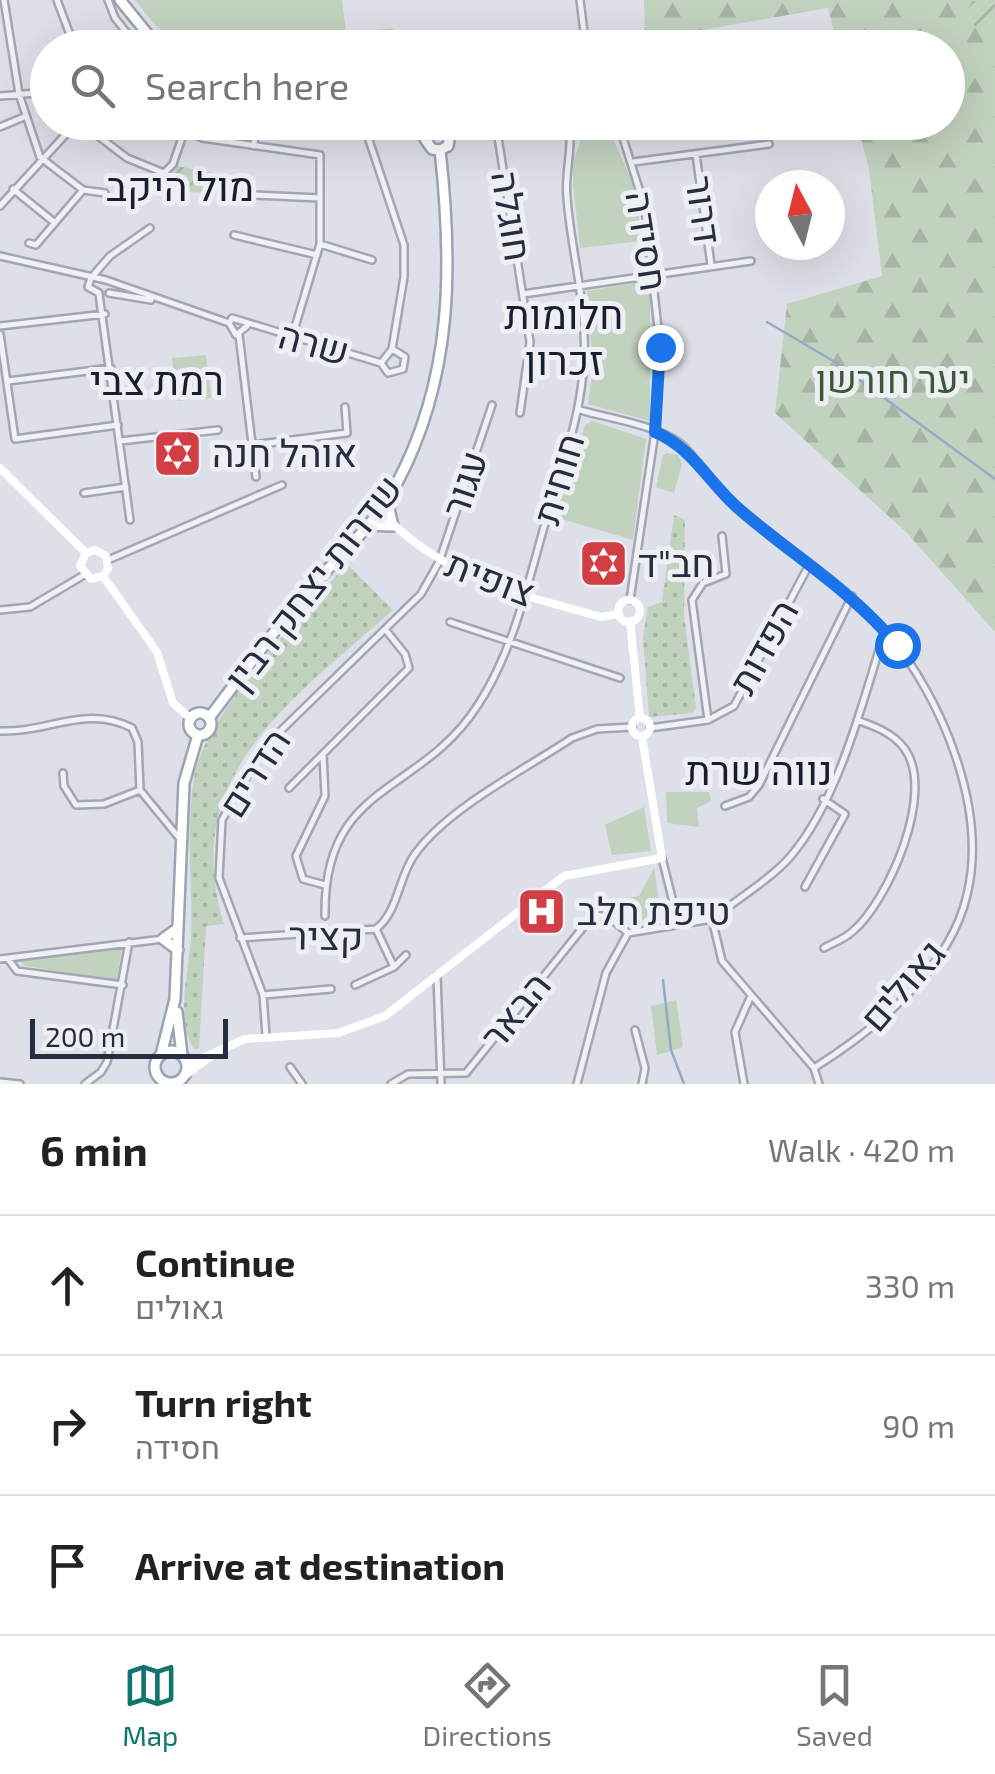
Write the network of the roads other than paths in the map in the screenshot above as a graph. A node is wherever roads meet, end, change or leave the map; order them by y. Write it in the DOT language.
graph roads {
  1 [pos="4,0"];
  2 [pos="57,0"];
  3 [pos="108,0"];
  4 [pos="120,0"];
  5 [pos="580,0"];
  6 [pos="69,30"];
  7 [pos="125,30"];
  8 [pos="145,30"];
  9 [pos="584,30"];
  10 [pos="30,93"];
  11 [pos="19,94"];
  12 [pos="0,96"];
  13 [pos="24,117"];
  14 [pos="0,127"];
  15 [pos="30,132"];
  16 [pos="33,140"];
  17 [pos="58,140"];
  18 [pos="102,140"];
  19 [pos="181,140"];
  20 [pos="224,140"];
  21 [pos="254,140"];
  22 [pos="368,140"];
  23 [pos="426,140"];
  24 [pos="449,140"];
  25 [pos="498,140"];
  26 [pos="568,140"];
  27 [pos="624,140"];
  28 [pos="769,144"];
  29 [pos="254,146"];
  30 [pos="440,150"];
  31 [pos="696,154"];
  32 [pos="40,157"];
  33 [pos="632,162"];
  34 [pos="13,189"];
  35 [pos="83,190"];
  36 [pos="105,193"];
  37 [pos="234,194"];
  38 [pos="320,198"];
  39 [pos="0,206"];
  40 [pos="55,223"];
  41 [pos="150,228"];
  42 [pos="234,235"];
  43 [pos="29,243"];
  44 [pos="320,244"];
  45 [pos="0,256"];
  46 [pos="317,256"];
  47 [pos="372,260"];
  48 [pos="751,261"];
  49 [pos="100,265"];
  50 [pos="711,266"];
  51 [pos="652,273"];
  52 [pos="91,278"];
  53 [pos="102,279"];
  54 [pos="578,284"];
  55 [pos="112,285"];
  56 [pos="110,293"];
  57 [pos="99,294"];
  58 [pos="522,294"];
  59 [pos="164,302"];
  60 [pos="105,314"];
  61 [pos="229,323"];
  62 [pos="0,326"];
  63 [pos="247,326"];
  64 [pos="0,334"];
  65 [pos="238,335"];
  66 [pos="292,338"];
  67 [pos="392,349"];
  68 [pos="381,362"];
  69 [pos="111,368"];
  70 [pos="3,372"];
  71 [pos="8,381"];
  72 [pos="492,405"];
  73 [pos="345,407"];
  74 [pos="580,410"];
  75 [pos="520,413"];
  76 [pos="118,425"];
  77 [pos="218,430"];
  78 [pos="655,432"];
  79 [pos="120,441"];
  80 [pos="252,445"];
  81 [pos="0,468"];
  82 [pos="256,477"];
  83 [pos="282,486"];
  84 [pos="126,487"];
  85 [pos="395,489"];
  86 [pos="84,493"];
  87 [pos="378,509"];
  88 [pos="130,520"];
  89 [pos="365,525"];
  90 [pos="393,526"];
  91 [pos="722,536"];
  92 [pos="86,553"];
  93 [pos="108,560"];
  94 [pos="439,562"];
  95 [pos="810,565"];
  96 [pos="84,575"];
  97 [pos="104,576"];
  98 [pos="524,595"];
  99 [pos="852,596"];
  100 [pos="630,600"];
  101 [pos="0,610"];
  102 [pos="619,614"];
  103 [pos="630,621"];
  104 [pos="450,622"];
  105 [pos="385,630"];
  106 [pos="884,630"];
  107 [pos="509,642"];
  108 [pos="620,678"];
  109 [pos="191,718"];
  110 [pos="209,718"];
  111 [pos="640,718"];
  112 [pos="708,720"];
  113 [pos="857,720"];
  114 [pos="632,727"];
  115 [pos="650,728"];
  116 [pos="0,732"];
  117 [pos="198,735"];
  118 [pos="642,736"];
  119 [pos="323,755"];
  120 [pos="63,772"];
  121 [pos="290,788"];
  122 [pos="140,790"];
  123 [pos="823,799"];
  124 [pos="725,806"];
  125 [pos="180,839"];
  126 [pos="662,858"];
  127 [pos="325,885"];
  128 [pos="805,888"];
  129 [pos="326,916"];
  130 [pos="712,920"];
  131 [pos="678,922"];
  132 [pos="180,926"];
  133 [pos="376,930"];
  134 [pos="628,933"];
  135 [pos="163,938"];
  136 [pos="240,938"];
  137 [pos="129,942"];
  138 [pos="824,948"];
  139 [pos="178,950"];
  140 [pos="406,955"];
  141 [pos="4,959"];
  142 [pos="394,968"];
  143 [pos="436,976"];
  144 [pos="122,985"];
  145 [pos="355,985"];
  146 [pos="331,988"];
  147 [pos="262,994"];
  148 [pos="750,998"];
  149 [pos="175,999"];
  150 [pos="636,1030"];
  151 [pos="266,1036"];
  152 [pos="226,1046"];
  153 [pos="161,1054"];
  154 [pos="184,1060"];
  155 [pos="290,1067"];
  156 [pos="814,1068"];
  157 [pos="441,1072"];
  158 [pos="180,1080"];
  159 [pos="0,1082"];
  160 [pos="163,1082"];
  161 [pos="20,1084"];
  162 [pos="85,1084"];
  163 [pos="302,1084"];
  164 [pos="390,1084"];
  165 [pos="441,1084"];
  166 [pos="577,1084"];
  167 [pos="642,1084"];
  168 [pos="744,1084"];
  169 [pos="819,1084"];
  1 -- 11 [label="street"];
  2 -- 6 [label="street"];
  3 -- 7 [label="street"];
  4 -- 8 [label="main road"];
  5 -- 9 [label="street"];
  10 -- 11 [label="street"];
  11 -- 12 [label="street"];
  11 -- 13 [label="street"];
  13 -- 14 [label="street"];
  13 -- 15 [label="street"];
  16 -- 32 [label="street"];
  17 -- 32 [label="street"];
  18 -- 19 [label="street"];
  20 -- 29 [label="street"];
  21 -- 29 [label="street"];
  22 -- 67 [label="street"];
  23 -- 30 [label="main road"];
  24 -- 30 [label="main road"];
  25 -- 58 [label="street, חוגלה"];
  26 -- 54 [label="street, חוחית"];
  27 -- 33 [label="street, חסידה"];
  28 -- 31 [label="street, דרור"];
  29 -- 38 [label="street"];
  30 -- 85 [label="main road, שדרות יצחק רבין"];
  31 -- 33 [label="street, דרור"];
  31 -- 50 [label="street, דרור"];
  32 -- 34 [label="street"];
  32 -- 35 [label="street"];
  33 -- 51 [label="street, חסידה"];
  34 -- 39 [label="street"];
  34 -- 40 [label="street"];
  35 -- 36 [label="street"];
  35 -- 40 [label="street"];
  37 -- 38 [label="street"];
  38 -- 44 [label="street"];
  40 -- 43 [label="street"];
  41 -- 49 [label="street"];
  42 -- 46 [label="street"];
  44 -- 46 [label="street"];
  44 -- 47 [label="street"];
  45 -- 52 [label="street"];
  46 -- 66 [label="street"];
  48 -- 50 [label="street"];
  49 -- 52 [label="street"];
  49 -- 53 [label="street"];
  50 -- 51 [label="street"];
  51 -- 54 [label="street"];
  51 -- 78 [label="street, חסידה"];
  52 -- 53 [label="street"];
  52 -- 57 [label="street"];
  53 -- 55 [label="street, שרה"];
  54 -- 58 [label="street"];
  54 -- 74 [label="street, חוחית"];
  55 -- 56 [label="street"];
  55 -- 59 [label="street, שרה"];
  56 -- 57 [label="street"];
  56 -- 59 [label="street"];
  57 -- 60 [label="street"];
  58 -- 75 [label="street, חוגלה"];
  59 -- 61 [label="street, שרה"];
  60 -- 62 [label="street"];
  60 -- 69 [label="street"];
  61 -- 63 [label="street, שרה"];
  61 -- 65 [label="street"];
  63 -- 65 [label="street"];
  63 -- 66 [label="street, שרה"];
  64 -- 70 [label="street"];
  65 -- 80 [label="street"];
  66 -- 68 [label="street, שרה"];
  67 -- 68 [label="street"];
  67 -- 68 [label="street"];
  69 -- 71 [label="street"];
  69 -- 76 [label="street"];
  70 -- 71 [label="street"];
  71 -- 76 [label="street"];
  72 -- 94 [label="street, עגור"];
  73 -- 80 [label="street"];
  74 -- 78 [label="street, גאולים"];
  74 -- 98 [label="street, חוחית"];
  76 -- 79 [label="street"];
  77 -- 79 [label="street"];
  78 -- 95 [label="street, גאולים"];
  78 -- 100 [label="street, חסידה"];
  79 -- 84 [label="street"];
  80 -- 82 [label="street"];
  81 -- 92 [label="street"];
  83 -- 93 [label="street"];
  84 -- 86 [label="street"];
  84 -- 88 [label="street"];
  85 -- 87 [label="main road, שדרות יצחק רבין"];
  85 -- 90 [label="main road"];
  87 -- 89 [label="main road, שדרות יצחק רבין"];
  87 -- 90 [label="street, צופית"];
  89 -- 90 [label="main road"];
  89 -- 110 [label="main road, שדרות יצחק רבין"];
  90 -- 94 [label="street, צופית"];
  91 -- 112 [label="street"];
  92 -- 93 [label="street"];
  92 -- 96 [label="street"];
  93 -- 97 [label="street"];
  94 -- 98 [label="street, צופית"];
  94 -- 105 [label="street, הדרים"];
  95 -- 99 [label="street, גאולים"];
  95 -- 112 [label="street, הפדות"];
  96 -- 97 [label="street"];
  96 -- 101 [label="street"];
  97 -- 109 [label="street"];
  98 -- 102 [label="street, צופית"];
  98 -- 107 [label="street, חוחית"];
  99 -- 106 [label="street, גאולים"];
  99 -- 124 [label="street"];
  100 -- 102 [label="street"];
  100 -- 103 [label="street"];
  102 -- 103 [label="street"];
  103 -- 111 [label="street"];
  104 -- 107 [label="street"];
  105 -- 119 [label="street"];
  105 -- 136 [label="street, הדרים"];
  106 -- 113 [label="street"];
  106 -- 156 [label="street, גאולים"];
  107 -- 108 [label="street"];
  107 -- 127 [label="street, חוחית"];
  109 -- 110 [label="main road"];
  109 -- 117 [label="main road"];
  110 -- 117 [label="main road"];
  111 -- 114 [label="street"];
  111 -- 115 [label="street"];
  112 -- 115 [label="street, הפדות"];
  113 -- 123 [label="street"];
  113 -- 138 [label="street"];
  114 -- 118 [label="street"];
  114 -- 133 [label="street"];
  115 -- 118 [label="street"];
  116 -- 122 [label="street"];
  117 -- 125 [label="main road"];
  118 -- 126 [label="street"];
  119 -- 121 [label="street"];
  119 -- 127 [label="street"];
  120 -- 122 [label="street"];
  122 -- 125 [label="street"];
  123 -- 128 [label="street"];
  123 -- 130 [label="street"];
  125 -- 132 [label="main road"];
  126 -- 131 [label="street"];
  126 -- 143 [label="street"];
  127 -- 129 [label="street, חוחית"];
  130 -- 131 [label="street"];
  130 -- 148 [label="street"];
  131 -- 134 [label="street"];
  132 -- 135 [label="main road"];
  132 -- 139 [label="main road"];
  133 -- 136 [label="street, קציר"];
  133 -- 142 [label="street, קציר"];
  134 -- 157 [label="street, הבאר"];
  134 -- 166 [label="street"];
  135 -- 137 [label="street"];
  135 -- 139 [label="main road"];
  136 -- 147 [label="street, הדרים"];
  137 -- 141 [label="street"];
  137 -- 144 [label="street"];
  139 -- 149 [label="main road"];
  140 -- 142 [label="street"];
  141 -- 144 [label="street"];
  142 -- 145 [label="street"];
  143 -- 151 [label="street"];
  143 -- 157 [label="street"];
  144 -- 162 [label="street"];
  146 -- 147 [label="street"];
  147 -- 151 [label="street, הדרים"];
  148 -- 156 [label="street"];
  148 -- 168 [label="street"];
  149 -- 153 [label="main road"];
  149 -- 154 [label="main road"];
  150 -- 167 [label="street"];
  151 -- 152 [label="street"];
  152 -- 154 [label="street"];
  152 -- 158 [label="street"];
  153 -- 154 [label="main road"];
  153 -- 160 [label="main road"];
  154 -- 158 [label="main road"];
  155 -- 163 [label="street"];
  156 -- 169 [label="street"];
  157 -- 164 [label="street"];
  157 -- 165 [label="street"];
  158 -- 160 [label="main road"];
  159 -- 161 [label="street"];
}
